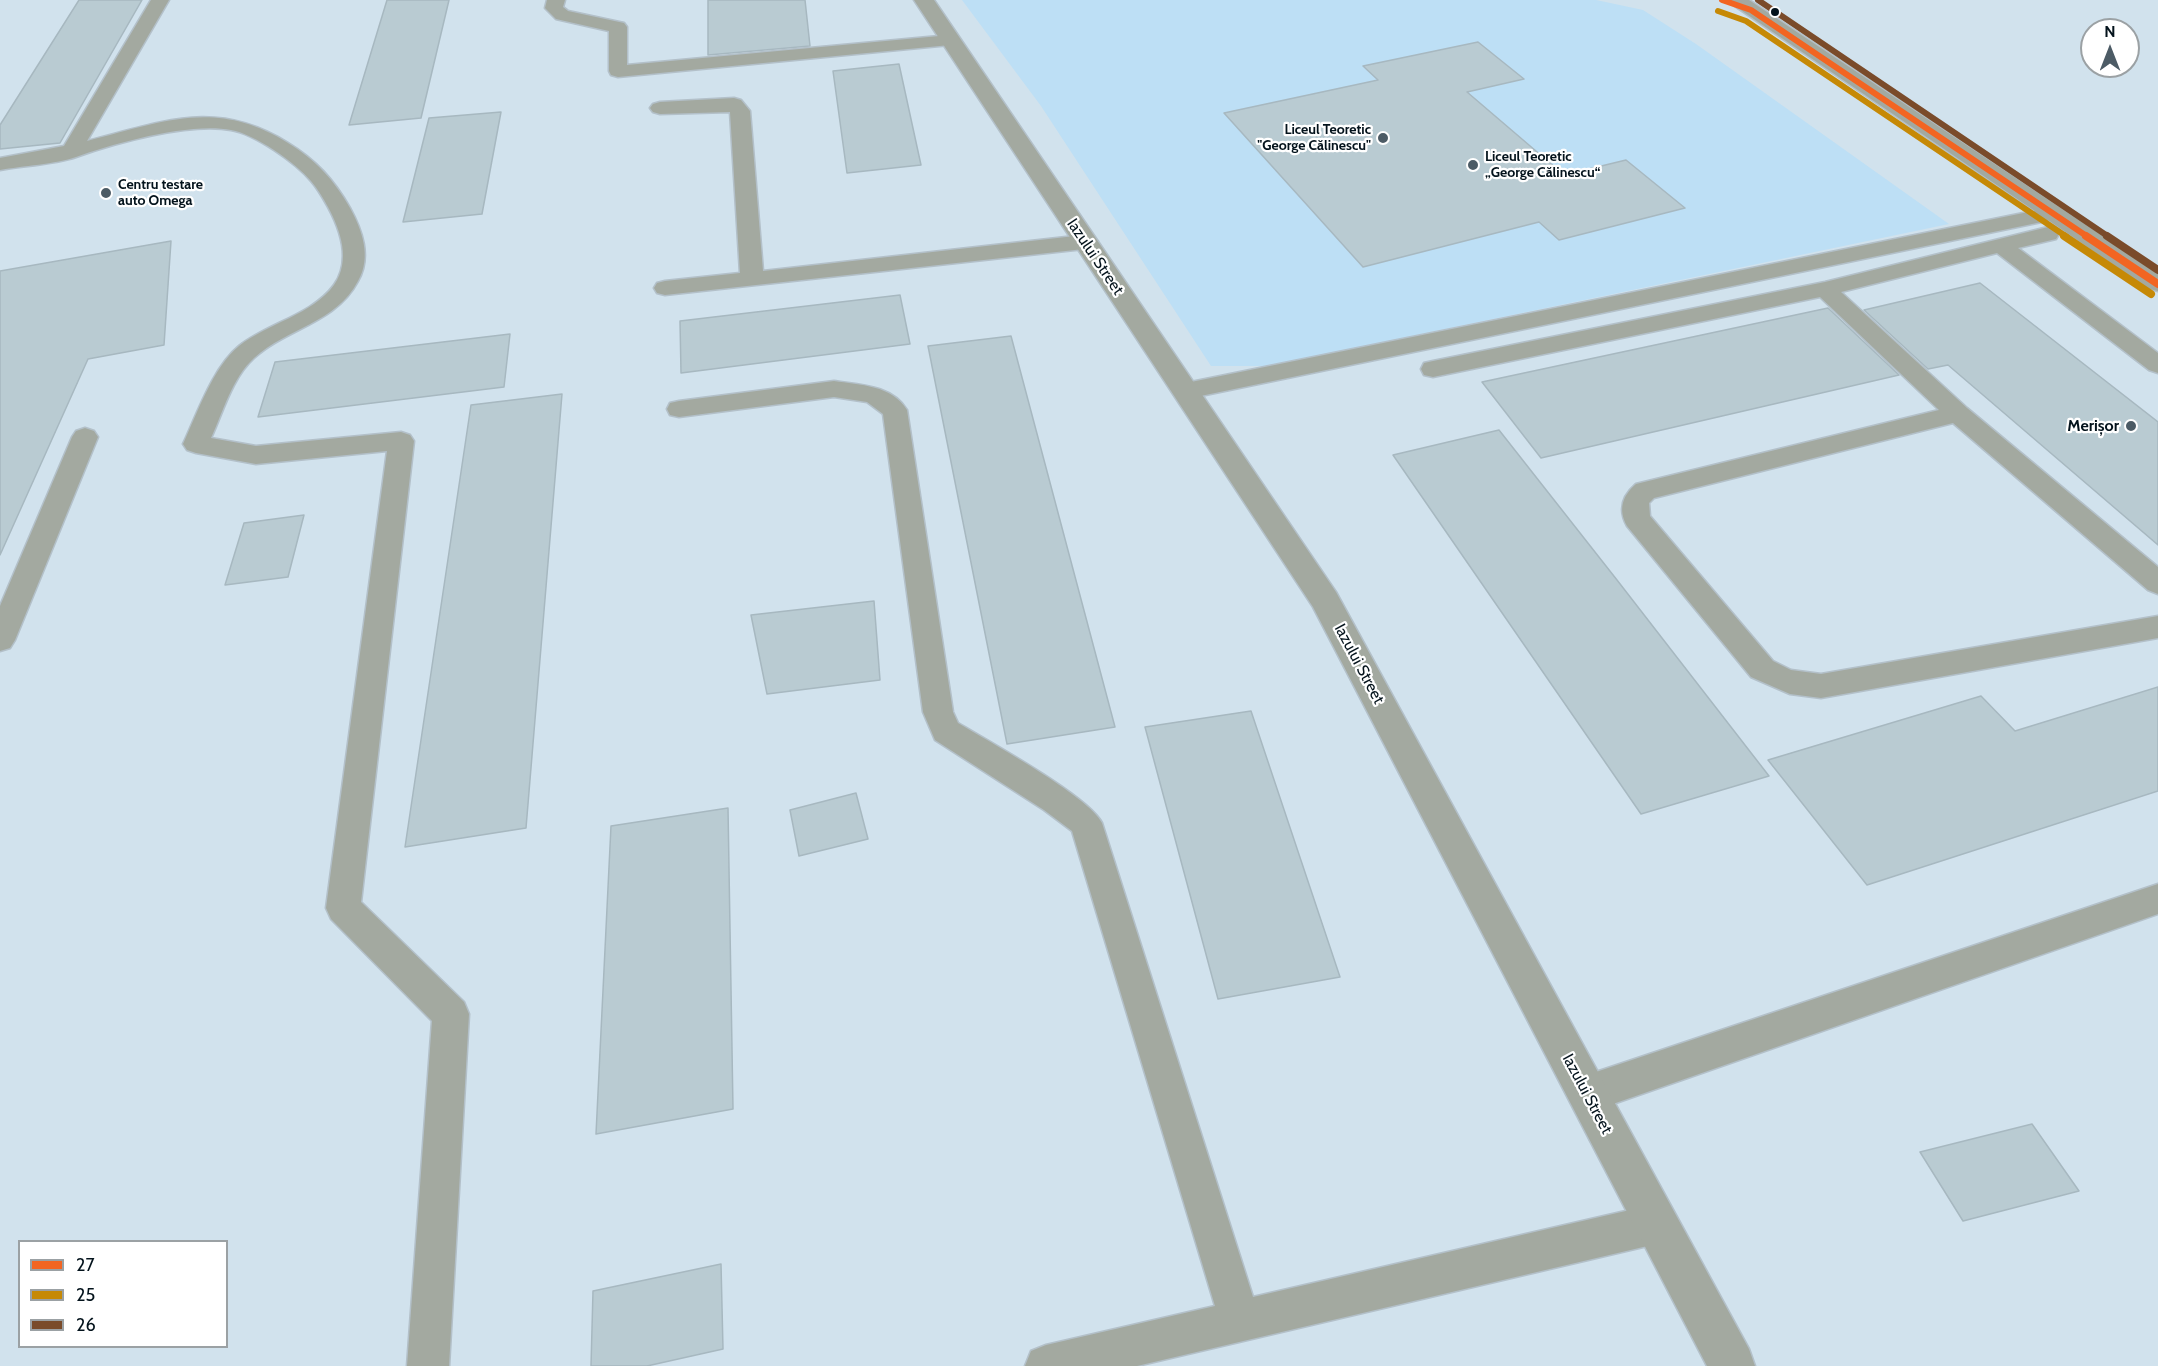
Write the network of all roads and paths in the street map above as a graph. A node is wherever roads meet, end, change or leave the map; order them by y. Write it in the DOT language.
graph roads {
  1 [pos="160,0"];
  2 [pos="556,0"];
  3 [pos="924,0"];
  4 [pos="1722,0"];
  5 [pos="1743,5"];
  6 [pos="950,39"];
  7 [pos="660,108"];
  8 [pos="71,152"];
  9 [pos="0,164"];
  10 [pos="2053,213"];
  11 [pos="2075,227"];
  12 [pos="1084,242"];
  13 [pos="2002,246"];
  14 [pos="752,279"];
  15 [pos="2158,284"];
  16 [pos="665,288"];
  17 [pos="1825,289"];
  18 [pos="2158,365"];
  19 [pos="1433,369"];
  20 [pos="1186,391"];
  21 [pos="679,409"];
  22 [pos="1958,414"];
  23 [pos="85,437"];
  24 [pos="2158,583"];
  25 [pos="2158,627"];
  26 [pos="0,640"];
  27 [pos="2158,899"];
  28 [pos="1587,1094"];
  29 [pos="1656,1224"];
  30 [pos="1240,1321"];
  31 [pos="428,1366"];
  32 [pos="1046,1366"];
  33 [pos="1732,1366"];
  1 -- 8 [label="lane"];
  2 -- 6 [label="lane"];
  3 -- 6 [label="street, Iazului Street"];
  4 -- 5 [label="street"];
  5 -- 10 [label="street"];
  6 -- 12 [label="street, Iazului Street"];
  7 -- 14 [label="lane"];
  8 -- 9 [label="lane"];
  8 -- 31 [label="lane"];
  10 -- 11 [label="street"];
  10 -- 20 [label="lane"];
  11 -- 13 [label="lane"];
  11 -- 15 [label="street"];
  12 -- 14 [label="lane"];
  12 -- 20 [label="street, Iazului Street"];
  13 -- 17 [label="lane"];
  13 -- 18 [label="lane"];
  14 -- 16 [label="lane"];
  17 -- 19 [label="lane"];
  17 -- 22 [label="lane"];
  20 -- 28 [label="street, Iazului Street"];
  21 -- 30 [label="lane"];
  22 -- 24 [label="lane"];
  22 -- 25 [label="lane"];
  23 -- 26 [label="lane"];
  27 -- 28 [label="lane"];
  28 -- 29 [label="street, Iazului Street"];
  29 -- 30 [label="lane"];
  29 -- 33 [label="street, Iazului Street"];
  30 -- 32 [label="lane"];
}
